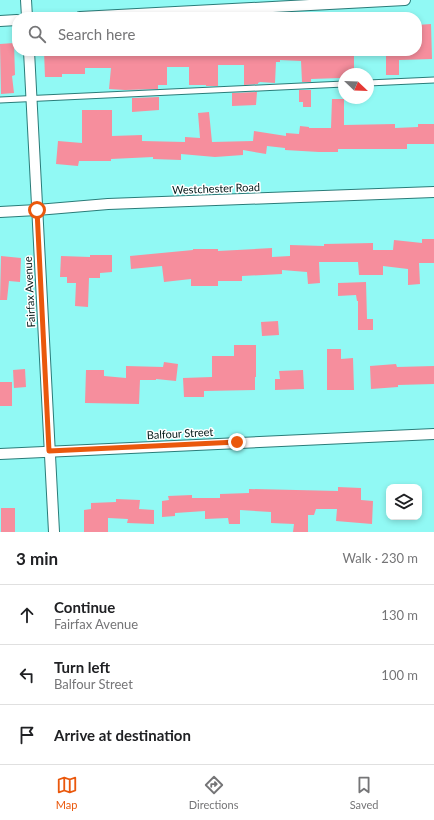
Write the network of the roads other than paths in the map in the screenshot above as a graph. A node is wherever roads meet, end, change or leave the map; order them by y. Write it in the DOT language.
graph roads {
  1 [pos="26,0"];
  2 [pos="405,0"];
  3 [pos="27,12"];
  4 [pos="176,12"];
  5 [pos="12,20"];
  6 [pos="0,21"];
  7 [pos="29,56"];
  8 [pos="434,80"];
  9 [pos="374,83"];
  10 [pos="338,84"];
  11 [pos="31,98"];
  12 [pos="0,100"];
  13 [pos="434,192"];
  14 [pos="37,210"];
  15 [pos="0,212"];
  16 [pos="434,434"];
  17 [pos="49,451"];
  18 [pos="0,454"];
  19 [pos="54,532"];
  1 -- 3 [label="street"];
  2 -- 4 [label="street"];
  5 -- 6 [label="street"];
  7 -- 11 [label="street, Fairfax Avenue"];
  8 -- 9 [label="lane"];
  10 -- 11 [label="lane"];
  11 -- 12 [label="lane"];
  11 -- 14 [label="street, Fairfax Avenue"];
  13 -- 14 [label="street, Westchester Road"];
  14 -- 15 [label="street, Westchester Road"];
  14 -- 17 [label="street, Fairfax Avenue"];
  16 -- 17 [label="street, Balfour Street"];
  17 -- 18 [label="street, Balfour Street"];
  17 -- 19 [label="street, Fairfax Avenue"];
}
